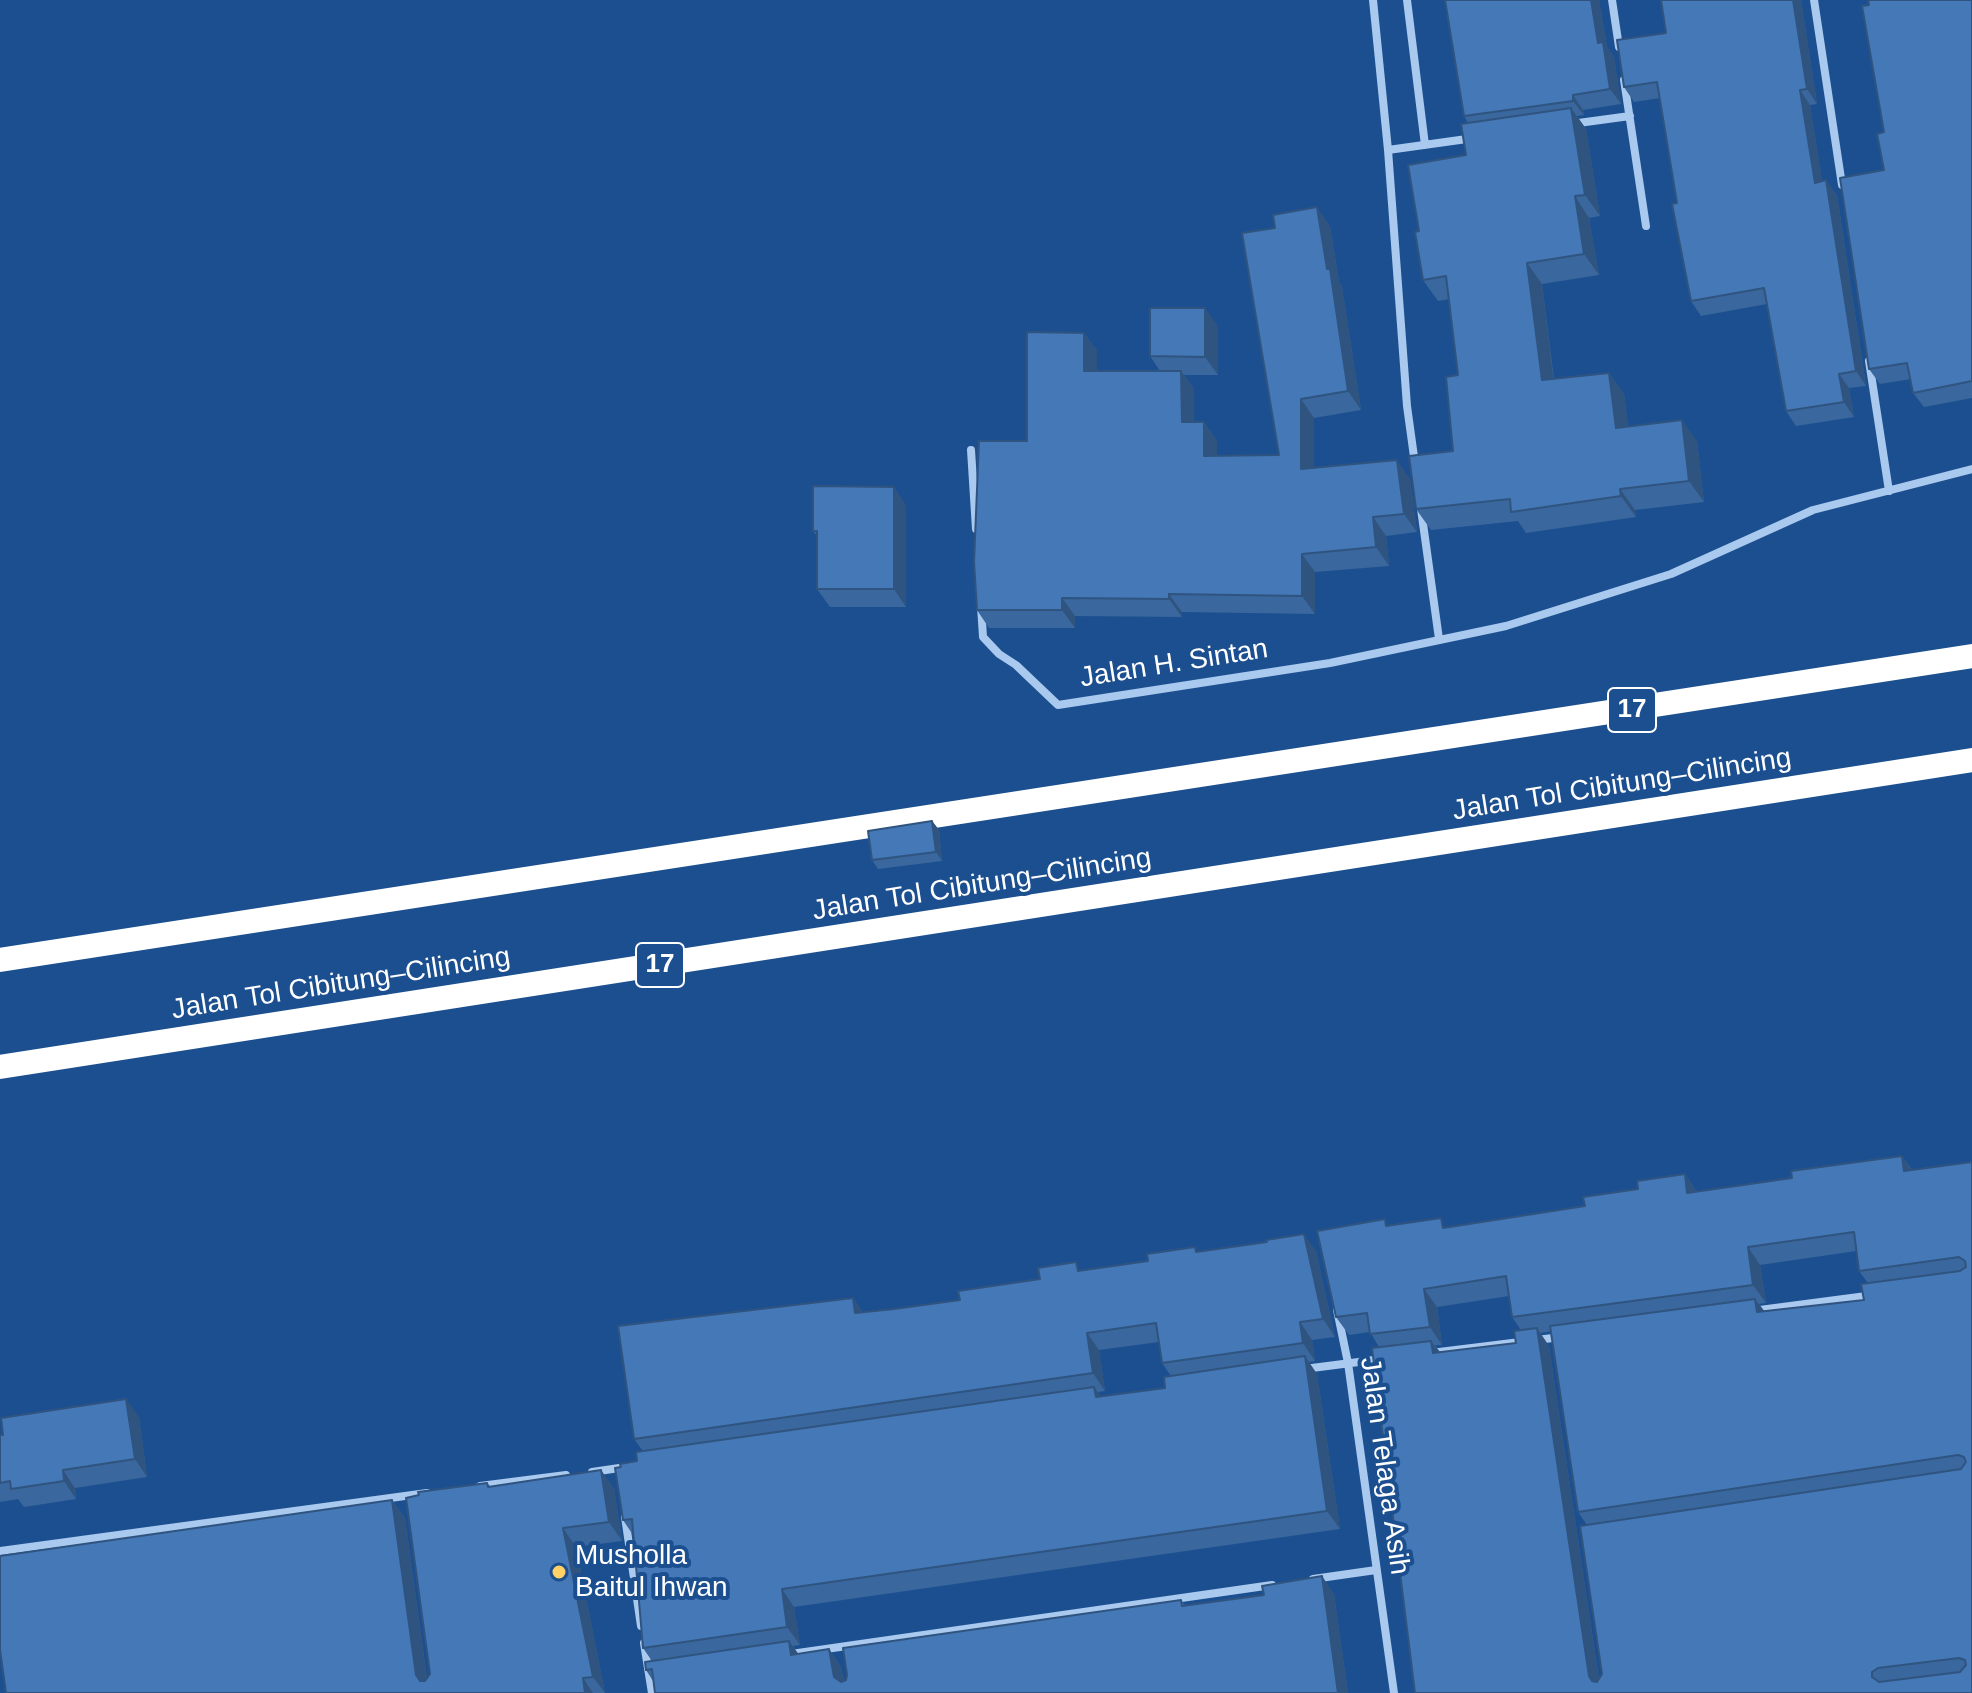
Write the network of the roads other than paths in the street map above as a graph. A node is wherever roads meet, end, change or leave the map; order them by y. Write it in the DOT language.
graph roads {
  1 [pos="1373,0"];
  2 [pos="1407,0"];
  3 [pos="1612,0"];
  4 [pos="1814,0"];
  5 [pos="1621,58"];
  6 [pos="1623,72"];
  7 [pos="1630,116"];
  8 [pos="1567,125"];
  9 [pos="1488,136"];
  10 [pos="1425,145"];
  11 [pos="1388,150"];
  12 [pos="1845,199"];
  13 [pos="1646,226"];
  14 [pos="1868,353"];
  15 [pos="971,450"];
  16 [pos="1415,468"];
  17 [pos="1972,469"];
  18 [pos="1889,491"];
  19 [pos="1420,499"];
  20 [pos="977,543"];
  21 [pos="980,590"];
  22 [pos="1439,639"];
  23 [pos="1972,656"];
  24 [pos="1972,760"];
  25 [pos="0,960"];
  26 [pos="0,1067"];
  27 [pos="1879,1294"];
  28 [pos="1335,1304"];
  29 [pos="1740,1313"];
  30 [pos="1570,1336"];
  31 [pos="1555,1338"];
  32 [pos="1428,1353"];
  33 [pos="1557,1354"];
  34 [pos="1396,1357"];
  35 [pos="1348,1363"];
  36 [pos="1286,1372"];
  37 [pos="633,1466"];
  38 [pos="618,1468"];
  39 [pos="588,1472"];
  40 [pos="573,1474"];
  41 [pos="620,1484"];
  42 [pos="469,1487"];
  43 [pos="439,1491"];
  44 [pos="409,1495"];
  45 [pos="622,1500"];
  46 [pos="411,1510"];
  47 [pos="0,1551"];
  48 [pos="1376,1570"];
  49 [pos="1298,1581"];
  50 [pos="1282,1583"];
  51 [pos="845,1647"];
  52 [pos="785,1655"];
  53 [pos="848,1662"];
  54 [pos="664,1672"];
  55 [pos="649,1674"];
  56 [pos="652,1693"];
  57 [pos="1394,1693"];
  1 -- 11 [label="street"];
  2 -- 10 [label="street"];
  3 -- 5 [label="street"];
  4 -- 12 [label="street"];
  6 -- 7 [label="street"];
  7 -- 8 [label="street"];
  7 -- 13 [label="street"];
  9 -- 10 [label="street"];
  10 -- 11 [label="street"];
  11 -- 16 [label="street"];
  14 -- 18 [label="street"];
  15 -- 20 [label="street"];
  17 -- 18 [label="street, Jalan H. Sintan"];
  18 -- 22 [label="street, Jalan H. Sintan"];
  19 -- 22 [label="street"];
  21 -- 22 [label="street, Jalan H. Sintan"];
  23 -- 25 [label="highway, 17"];
  24 -- 26 [label="highway, Jalan Tol Cibitung–Cilincing / 17"];
  27 -- 29 [label="street"];
  28 -- 35 [label="street, Jalan Telaga Asih"];
  30 -- 31 [label="street"];
  31 -- 32 [label="street"];
  31 -- 33 [label="street"];
  34 -- 35 [label="street"];
  35 -- 36 [label="street"];
  35 -- 48 [label="street, Jalan Telaga Asih"];
  37 -- 38 [label="street"];
  38 -- 39 [label="street"];
  38 -- 41 [label="street"];
  40 -- 42 [label="street"];
  43 -- 44 [label="street"];
  44 -- 46 [label="street"];
  44 -- 47 [label="street"];
  45 -- 55 [label="street"];
  48 -- 49 [label="street"];
  48 -- 57 [label="street, Jalan Telaga Asih"];
  50 -- 51 [label="street"];
  51 -- 52 [label="street"];
  51 -- 53 [label="street"];
  54 -- 55 [label="street"];
  55 -- 56 [label="street"];
}
